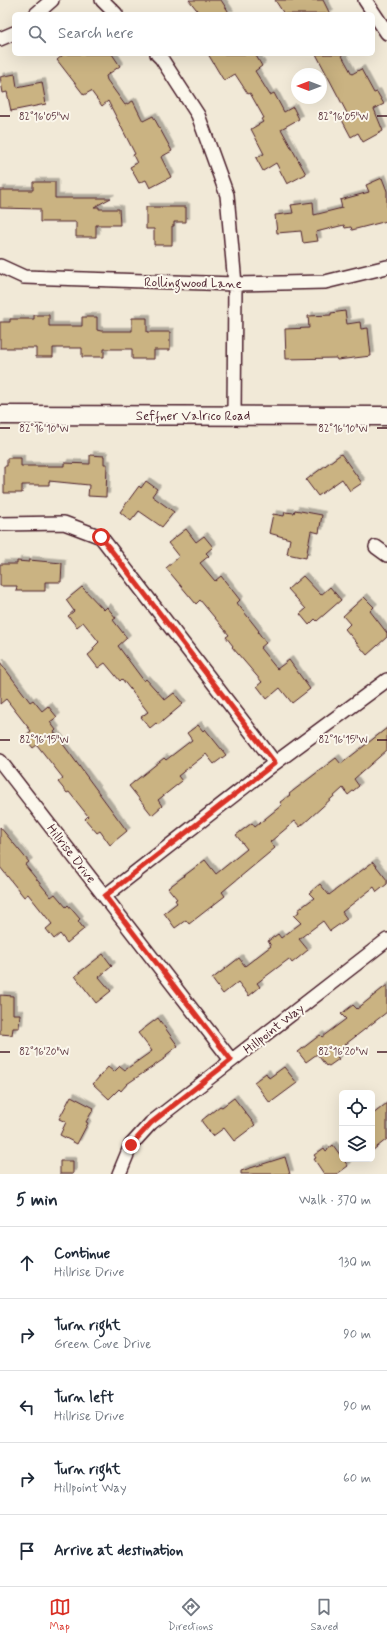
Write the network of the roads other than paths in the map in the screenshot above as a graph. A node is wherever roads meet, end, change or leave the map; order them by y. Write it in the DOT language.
graph roads {
  1 [pos="52,0"];
  2 [pos="102,0"];
  3 [pos="365,0"];
  4 [pos="38,12"];
  5 [pos="114,12"];
  6 [pos="373,12"];
  7 [pos="375,15"];
  8 [pos="387,33"];
  9 [pos="12,34"];
  10 [pos="0,39"];
  11 [pos="159,56"];
  12 [pos="0,266"];
  13 [pos="387,266"];
  14 [pos="234,284"];
  15 [pos="0,415"];
  16 [pos="234,416"];
  17 [pos="387,416"];
  18 [pos="0,524"];
  19 [pos="376,547"];
  20 [pos="387,555"];
  21 [pos="387,680"];
  22 [pos="0,762"];
  23 [pos="275,763"];
  24 [pos="105,896"];
  25 [pos="387,940"];
  26 [pos="231,1060"];
  27 [pos="119,1174"];
  1 -- 4 [label="street"];
  2 -- 5 [label="street"];
  3 -- 6 [label="street"];
  7 -- 8 [label="street"];
  9 -- 10 [label="street"];
  11 -- 14 [label="street"];
  12 -- 14 [label="street, Rollingwood Lane"];
  13 -- 14 [label="street, Rollingwood Lane"];
  14 -- 16 [label="street"];
  15 -- 16 [label="street, Seffner Valrico Road"];
  16 -- 17 [label="street, Seffner Valrico Road"];
  18 -- 23 [label="street"];
  19 -- 20 [label="street"];
  21 -- 23 [label="street"];
  22 -- 24 [label="street, Hillrise Drive"];
  23 -- 24 [label="street"];
  24 -- 26 [label="street, Hillrise Drive"];
  25 -- 26 [label="street, Hillpoint Way"];
  26 -- 27 [label="street, Hillpoint Way"];
}
